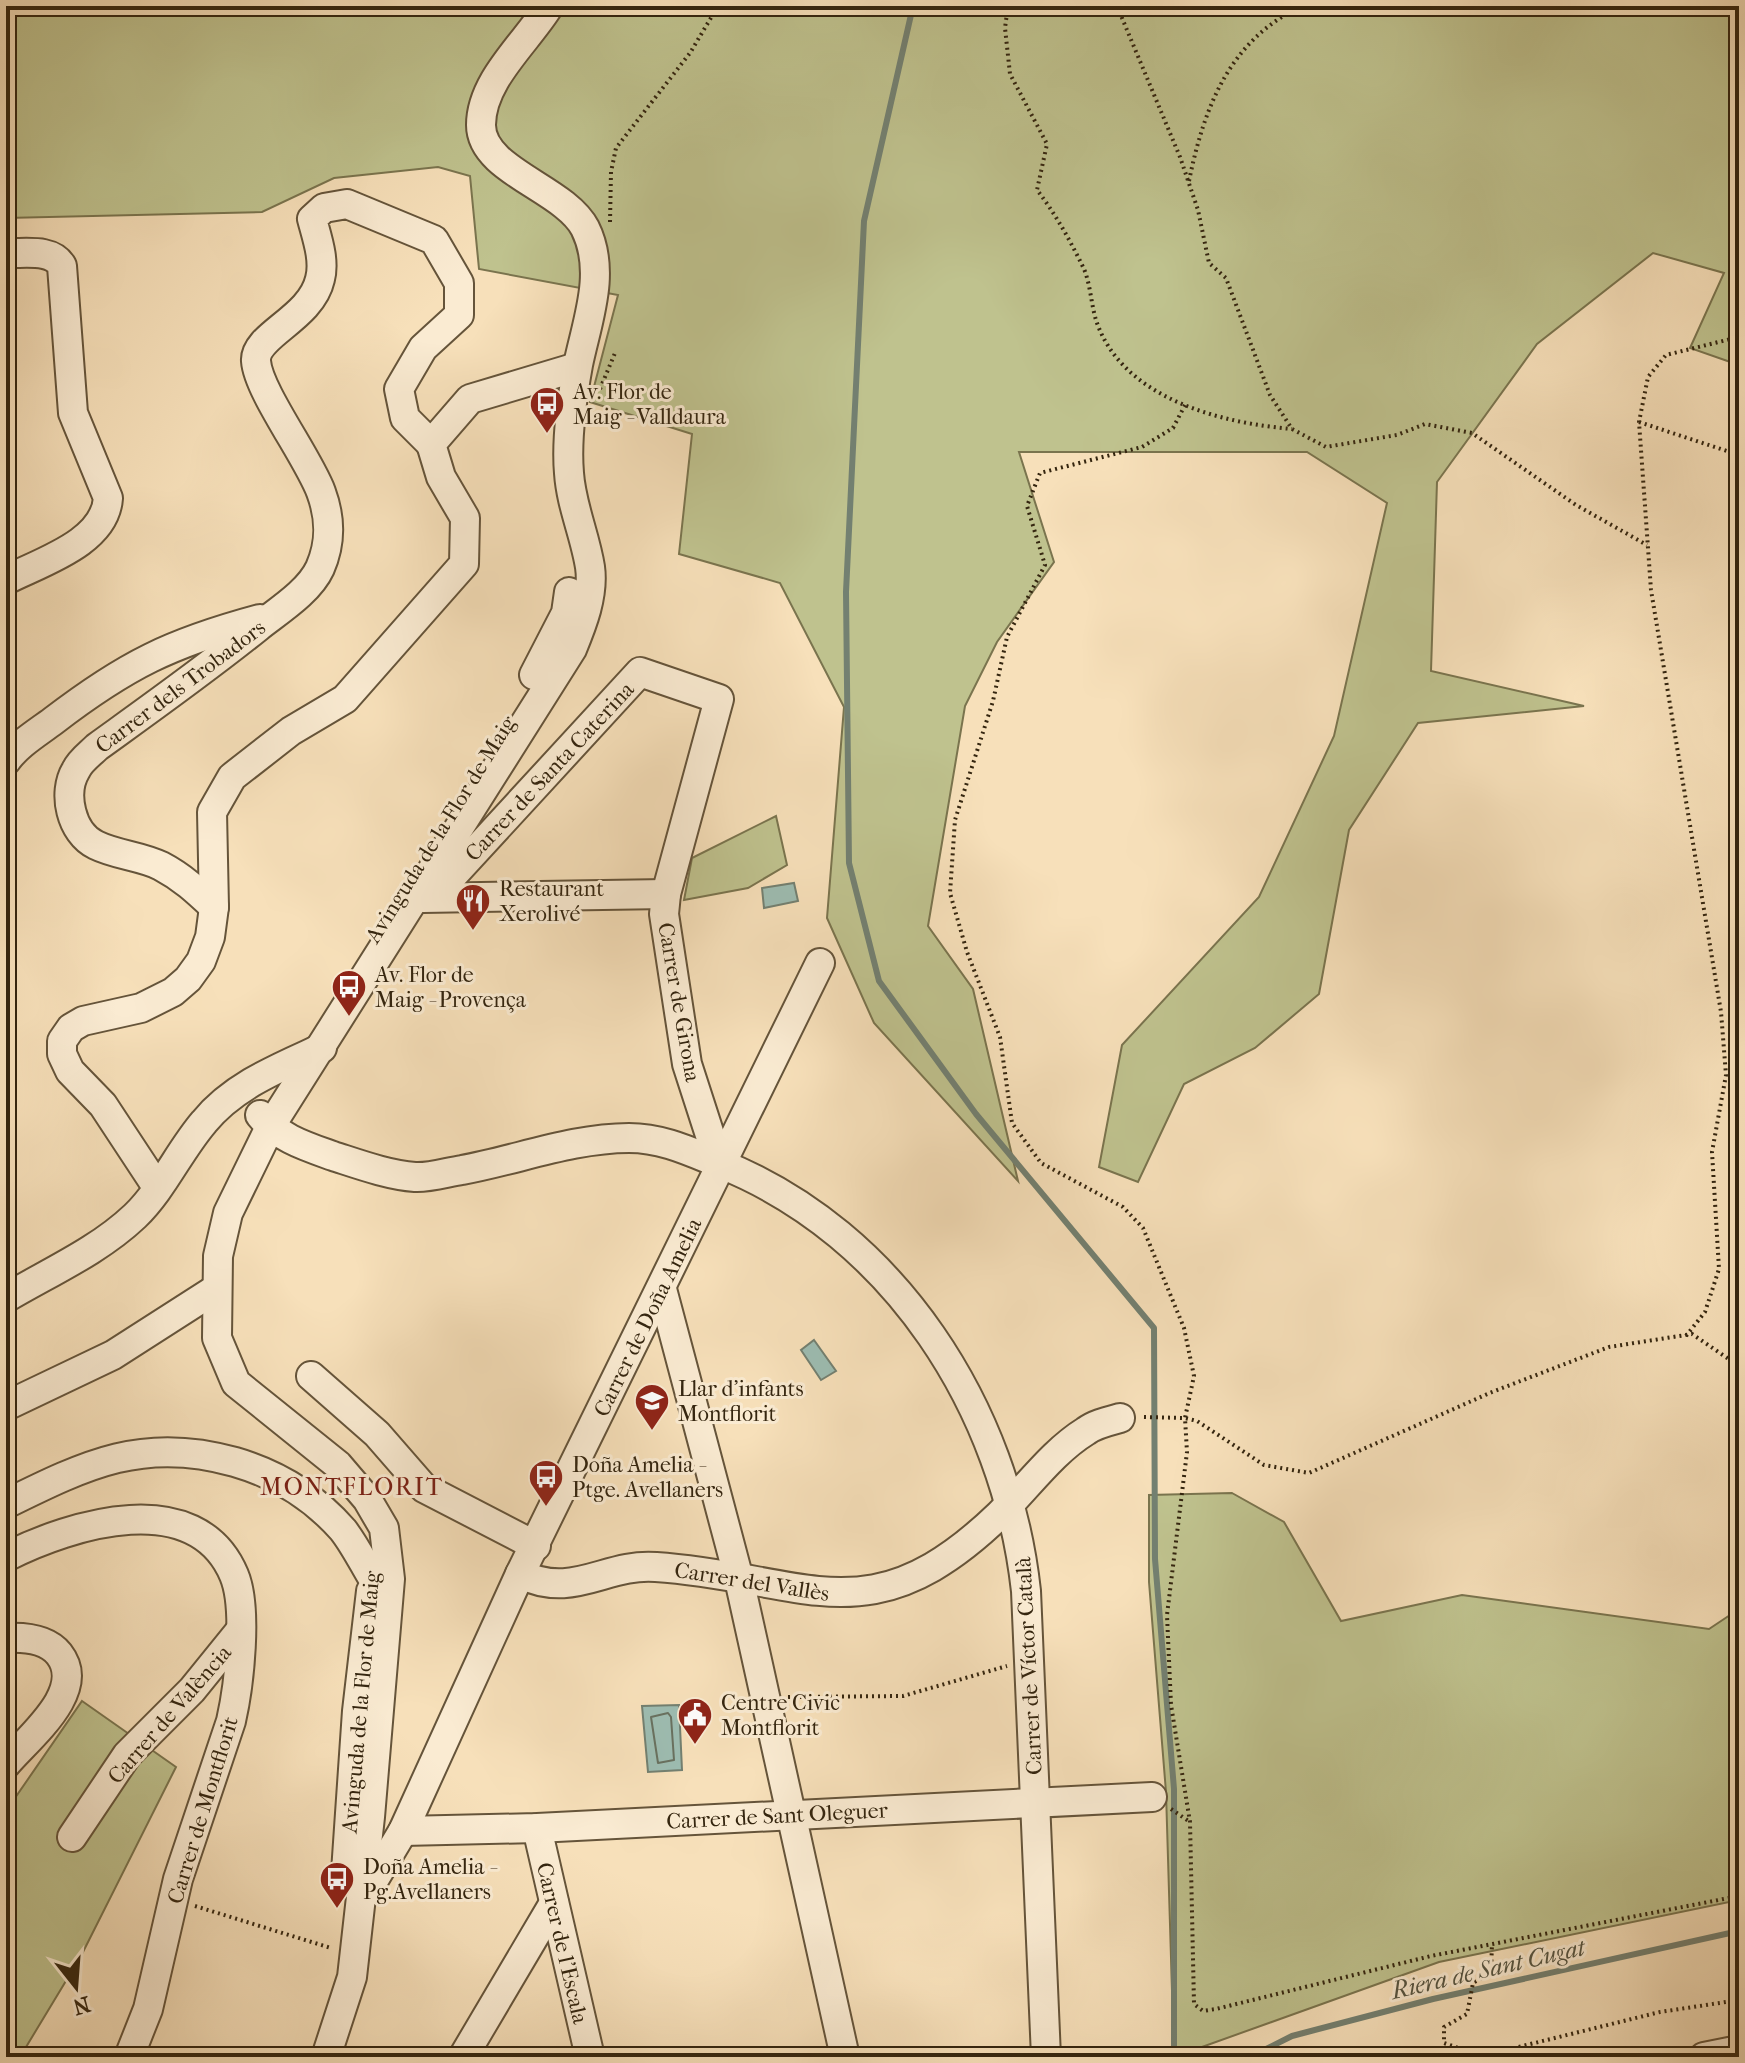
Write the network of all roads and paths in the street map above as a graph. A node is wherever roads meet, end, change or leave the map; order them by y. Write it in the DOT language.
graph roads {
  1 [pos="549,6"];
  2 [pos="718,6"];
  3 [pos="1008,6"];
  4 [pos="1117,6"];
  5 [pos="1302,6"];
  6 [pos="1189,184"];
  7 [pos="6,253"];
  8 [pos="594,260"];
  9 [pos="1739,337"];
  10 [pos="577,367"];
  11 [pos="1185,405"];
  12 [pos="1639,422"];
  13 [pos="1292,429"];
  14 [pos="431,444"];
  15 [pos="1739,455"];
  16 [pos="1647,545"];
  17 [pos="6,580"];
  18 [pos="273,616"];
  19 [pos="719,699"];
  20 [pos="6,761"];
  21 [pos="666,894"];
  22 [pos="416,897"];
  23 [pos="214,907"];
  24 [pos="820,963"];
  25 [pos="324,1047"];
  26 [pos="295,1060"];
  27 [pos="265,1121"];
  28 [pos="719,1163"];
  29 [pos="157,1187"];
  30 [pos="662,1289"];
  31 [pos="207,1294"];
  32 [pos="6,1298"];
  33 [pos="1686,1336"];
  34 [pos="1739,1366"];
  35 [pos="311,1376"];
  36 [pos="6,1406"];
  37 [pos="1120,1418"];
  38 [pos="1185,1418"];
  39 [pos="6,1504"];
  40 [pos="1010,1504"];
  41 [pos="536,1546"];
  42 [pos="6,1557"];
  43 [pos="520,1574"];
  44 [pos="372,1577"];
  45 [pos="739,1579"];
  46 [pos="239,1632"];
  47 [pos="6,1638"];
  48 [pos="1029,1659"];
  49 [pos="765,1698"];
  50 [pos="6,1764"];
  51 [pos="1152,1797"];
  52 [pos="1035,1801"];
  53 [pos="791,1814"];
  54 [pos="537,1828"];
  55 [pos="403,1831"];
  56 [pos="72,1837"];
  57 [pos="1739,1896"];
  58 [pos="173,1899"];
  59 [pos="360,1902"];
  60 [pos="554,1903"];
  61 [pos="340,1938"];
  62 [pos="1492,1944"];
  63 [pos="1739,2000"];
  64 [pos="1739,2050"];
  65 [pos="129,2057"];
  66 [pos="310,2057"];
  67 [pos="326,2057"];
  68 [pos="463,2057"];
  69 [pos="590,2057"];
  70 [pos="845,2057"];
  71 [pos="1046,2057"];
  72 [pos="1463,2057"];
  73 [pos="1478,2057"];
  74 [pos="1704,2057"];
  1 -- 8 [label="street, Avinguda de la Flor de Maig"];
  2 -- 8 [label="path"];
  3 -- 11 [label="path"];
  4 -- 6 [label="path"];
  5 -- 6 [label="path"];
  6 -- 13 [label="path"];
  7 -- 17 [label="street"];
  8 -- 10 [label="street, Avinguda de la Flor de Maig"];
  9 -- 12 [label="path"];
  10 -- 14 [label="street"];
  10 -- 22 [label="street, Avinguda de la Flor de Maig"];
  11 -- 13 [label="path"];
  11 -- 38 [label="path"];
  12 -- 15 [label="path"];
  12 -- 16 [label="path"];
  13 -- 16 [label="path"];
  14 -- 18 [label="street, Carrer dels Trobadors"];
  14 -- 23 [label="street"];
  16 -- 33 [label="path"];
  18 -- 20 [label="street"];
  18 -- 23 [label="street, Carrer dels Trobadors"];
  19 -- 21 [label="street, Carrer de Girona"];
  19 -- 22 [label="street, Carrer de Santa Caterina"];
  21 -- 22 [label="street"];
  21 -- 28 [label="street, Carrer de Girona"];
  22 -- 25 [label="street, Avinguda de la Flor de Maig"];
  22 -- 26 [label="street, Avinguda de la Flor de Maig"];
  23 -- 29 [label="street"];
  24 -- 28 [label="street, Carrer de Doña Amelia"];
  25 -- 26 [label="street"];
  25 -- 27 [label="street, Avinguda de la Flor de Maig"];
  26 -- 27 [label="street, Avinguda de la Flor de Maig"];
  26 -- 29 [label="street"];
  27 -- 28 [label="street, Carrer de Víctor Català"];
  27 -- 31 [label="street, Avinguda de la Flor de Maig"];
  28 -- 30 [label="street, Carrer de Doña Amelia"];
  28 -- 40 [label="street, Carrer de Víctor Català"];
  29 -- 32 [label="street"];
  30 -- 41 [label="street, Carrer de Doña Amelia"];
  30 -- 45 [label="street"];
  31 -- 36 [label="street"];
  31 -- 44 [label="street, Avinguda de la Flor de Maig"];
  31 -- 59 [label="street, Avinguda de la Flor de Maig"];
  33 -- 34 [label="path"];
  33 -- 38 [label="path"];
  35 -- 41 [label="street"];
  37 -- 38 [label="path"];
  37 -- 40 [label="street, Carrer del Vallès"];
  38 -- 62 [label="path"];
  39 -- 44 [label="street"];
  40 -- 45 [label="street, Carrer del Vallès"];
  40 -- 48 [label="street, Carrer de Víctor Català"];
  41 -- 43 [label="street, Carrer de Doña Amelia"];
  42 -- 46 [label="street, Carrer de Montflorit"];
  43 -- 45 [label="street, Carrer del Vallès"];
  43 -- 55 [label="street, Carrer de Doña Amelia"];
  44 -- 61 [label="street, Avinguda de la Flor de Maig"];
  45 -- 49 [label="street"];
  46 -- 56 [label="street, Carrer de València"];
  46 -- 58 [label="street, Carrer de Montflorit"];
  47 -- 50 [label="street"];
  48 -- 49 [label="path"];
  48 -- 52 [label="street, Carrer de Víctor Català"];
  49 -- 53 [label="street"];
  51 -- 52 [label="street, Carrer de Sant Oleguer"];
  52 -- 53 [label="street, Carrer de Sant Oleguer"];
  52 -- 71 [label="street, Carrer de Víctor Català"];
  53 -- 54 [label="street, Carrer de Sant Oleguer"];
  53 -- 70 [label="street"];
  54 -- 55 [label="street, Carrer de Sant Oleguer"];
  54 -- 60 [label="street, Carrer de l'Escala"];
  55 -- 59 [label="street, Carrer de Doña Amelia"];
  57 -- 62 [label="path"];
  58 -- 61 [label="path"];
  58 -- 65 [label="street, Carrer de Montflorit"];
  59 -- 61 [label="street, Carrer de Doña Amelia"];
  59 -- 67 [label="street, Avinguda de la Flor de Maig"];
  60 -- 68 [label="street"];
  60 -- 69 [label="street, Carrer de l'Escala"];
  61 -- 66 [label="street, Avinguda de la Flor de Maig"];
  62 -- 72 [label="path"];
  63 -- 73 [label="path"];
  64 -- 74 [label="street"];
}
